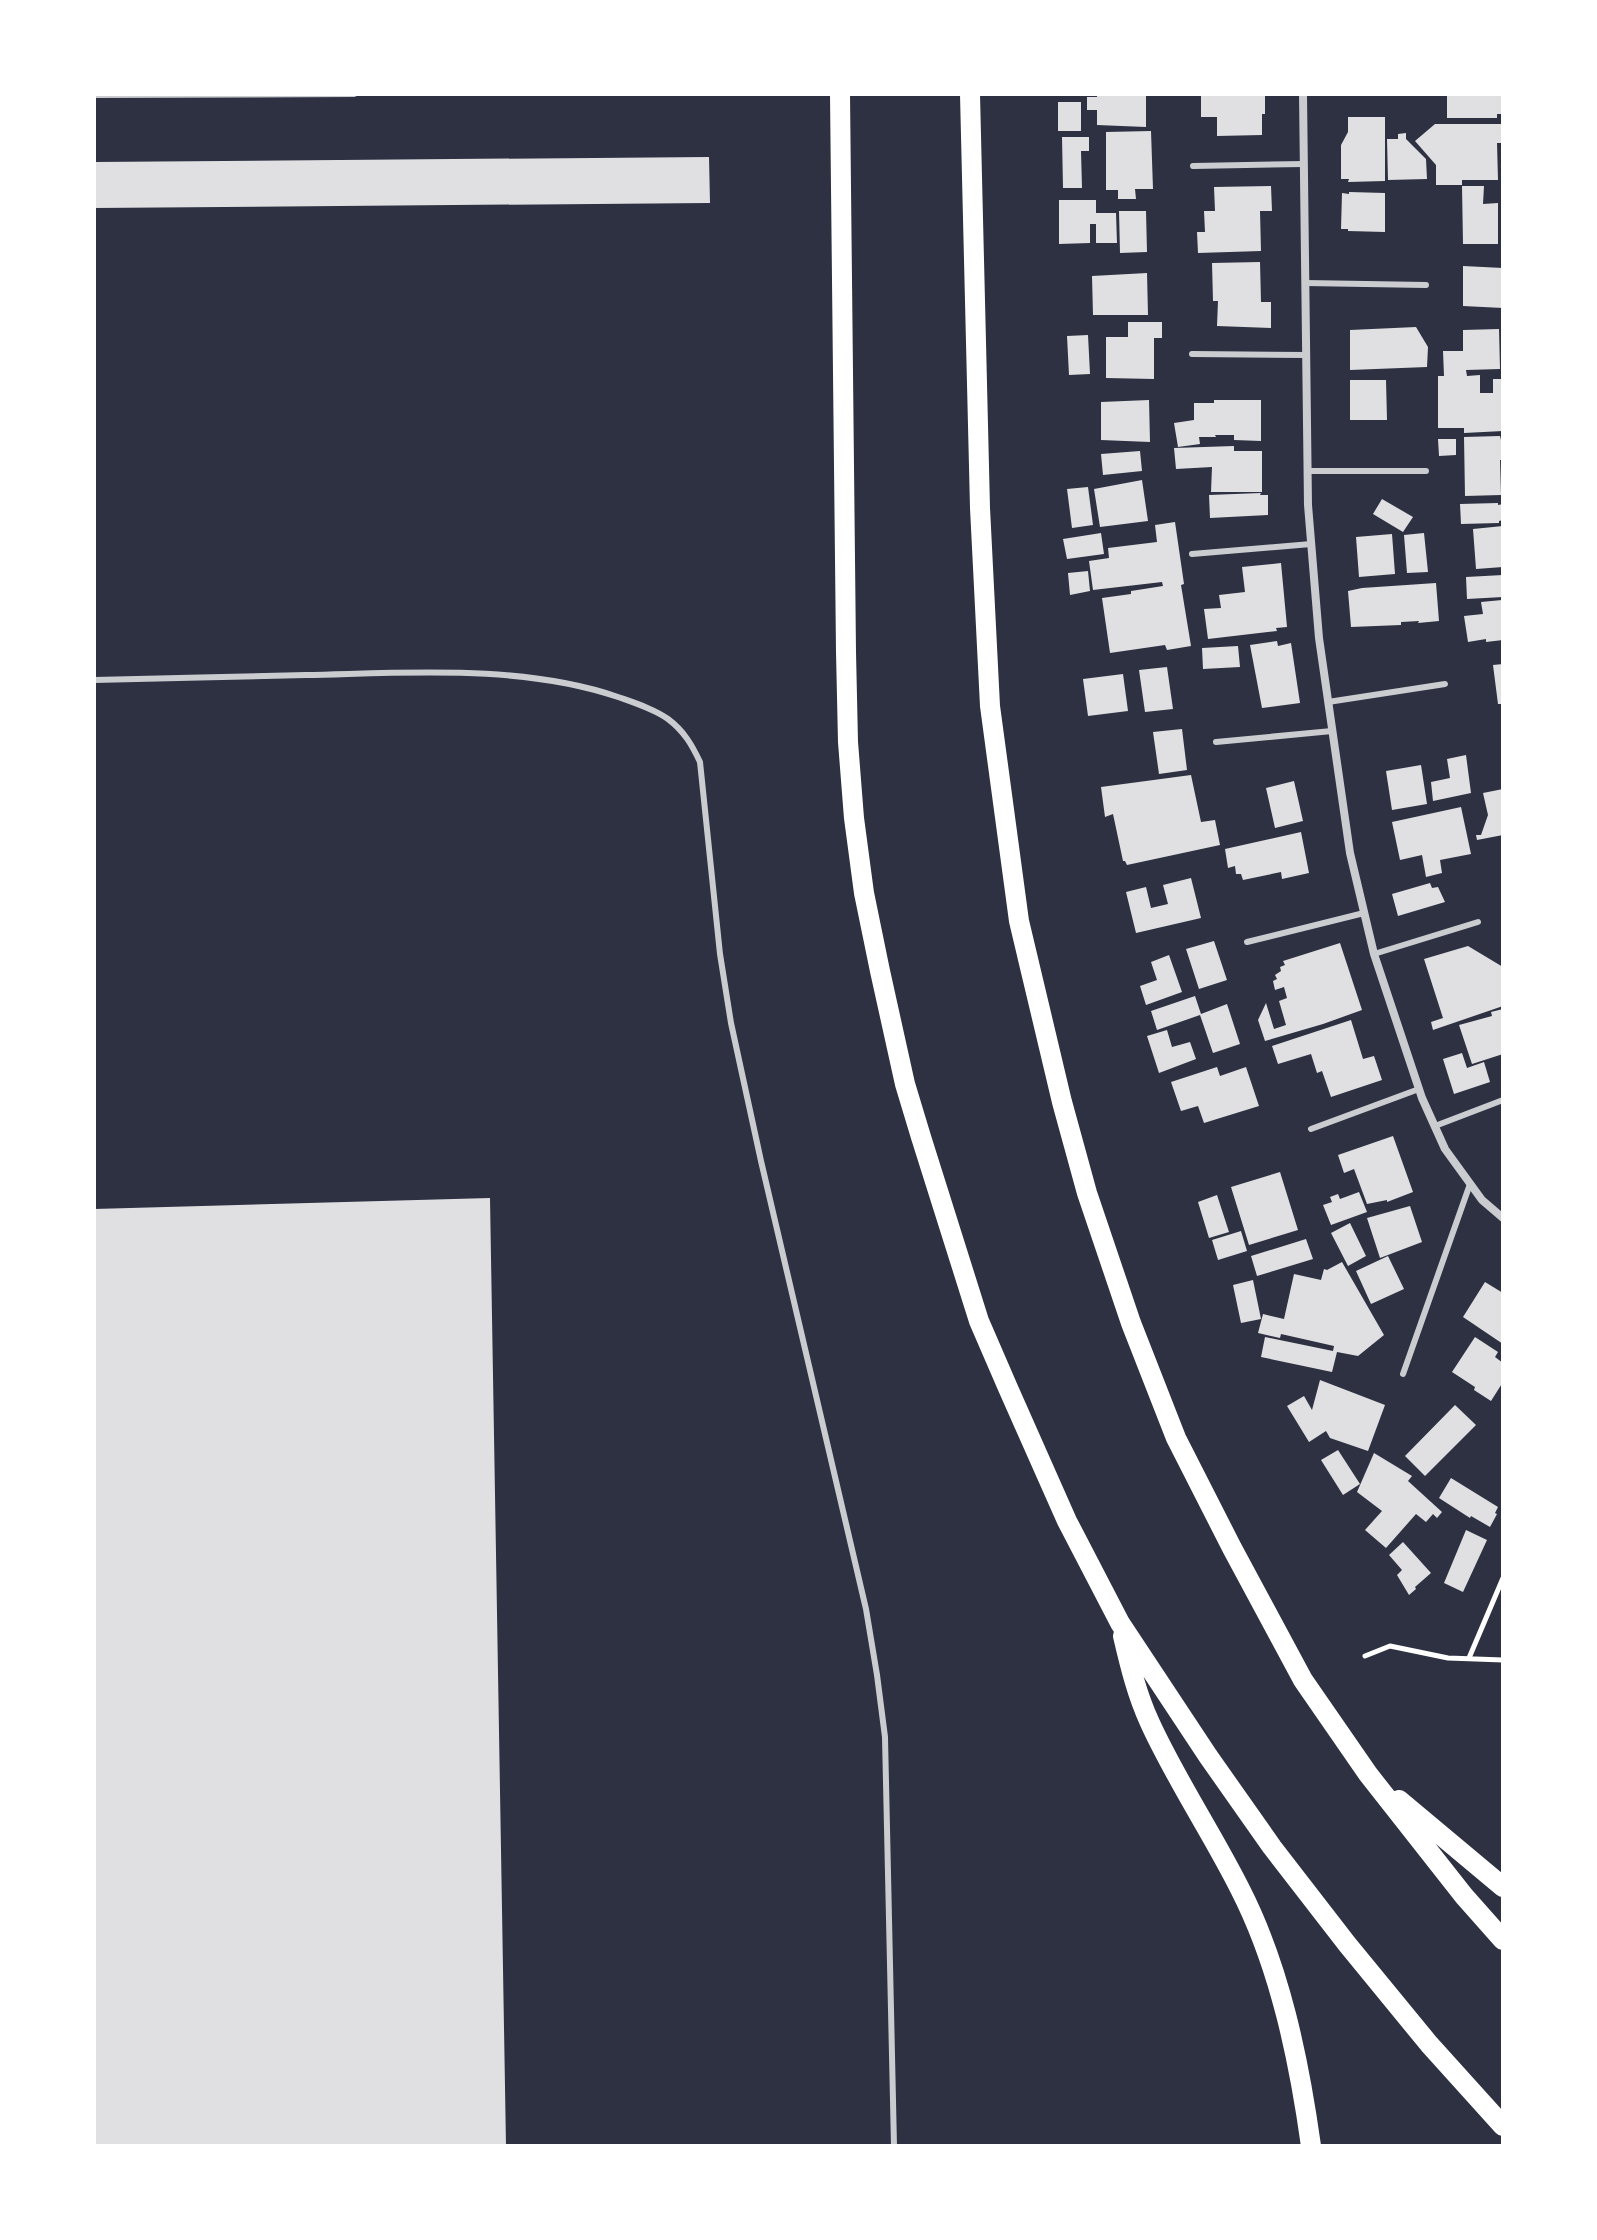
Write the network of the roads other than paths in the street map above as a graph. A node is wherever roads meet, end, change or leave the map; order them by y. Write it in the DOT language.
graph roads {
  1 [pos="354,94"];
  2 [pos="840,94"];
  3 [pos="970,94"];
  4 [pos="1303,94"];
  5 [pos="94,95"];
  6 [pos="1304,164"];
  7 [pos="1193,166"];
  8 [pos="1305,283"];
  9 [pos="1426,285"];
  10 [pos="1192,354"];
  11 [pos="1307,355"];
  12 [pos="1307,471"];
  13 [pos="1426,471"];
  14 [pos="1311,544"];
  15 [pos="1192,554"];
  16 [pos="94,680"];
  17 [pos="1445,684"];
  18 [pos="1328,702"];
  19 [pos="1332,731"];
  20 [pos="1216,742"];
  21 [pos="1364,913"];
  22 [pos="1478,922"];
  23 [pos="1247,942"];
  24 [pos="1374,954"];
  25 [pos="1419,1089"];
  26 [pos="1503,1100"];
  27 [pos="1435,1126"];
  28 [pos="1311,1129"];
  29 [pos="1470,1184"];
  30 [pos="1503,1218"];
  31 [pos="1403,1374"];
  32 [pos="1120,1623"];
  33 [pos="1368,1774"];
  34 [pos="1503,1887"];
  35 [pos="1503,1940"];
  36 [pos="1503,2126"];
  37 [pos="894,2146"];
  38 [pos="1311,2146"];
  1 -- 5 [label="lane"];
  2 -- 32 [label="main road"];
  3 -- 33 [label="main road"];
  4 -- 6 [label="street"];
  6 -- 7 [label="lane"];
  6 -- 8 [label="street"];
  8 -- 9 [label="lane"];
  8 -- 11 [label="street"];
  10 -- 11 [label="lane"];
  11 -- 12 [label="street"];
  12 -- 13 [label="lane"];
  12 -- 14 [label="street"];
  14 -- 15 [label="lane"];
  14 -- 18 [label="street"];
  16 -- 37 [label="lane"];
  17 -- 18 [label="lane"];
  18 -- 19 [label="street"];
  19 -- 20 [label="lane"];
  19 -- 21 [label="street"];
  21 -- 23 [label="lane"];
  21 -- 24 [label="street"];
  22 -- 24 [label="lane"];
  24 -- 25 [label="street"];
  25 -- 27 [label="street"];
  25 -- 28 [label="lane"];
  26 -- 27 [label="lane"];
  27 -- 29 [label="street"];
  29 -- 30 [label="street"];
  29 -- 31 [label="lane"];
  32 -- 36 [label="main road"];
  32 -- 38 [label="main road"];
  33 -- 34 [label="main road"];
  33 -- 35 [label="main road"];
}
